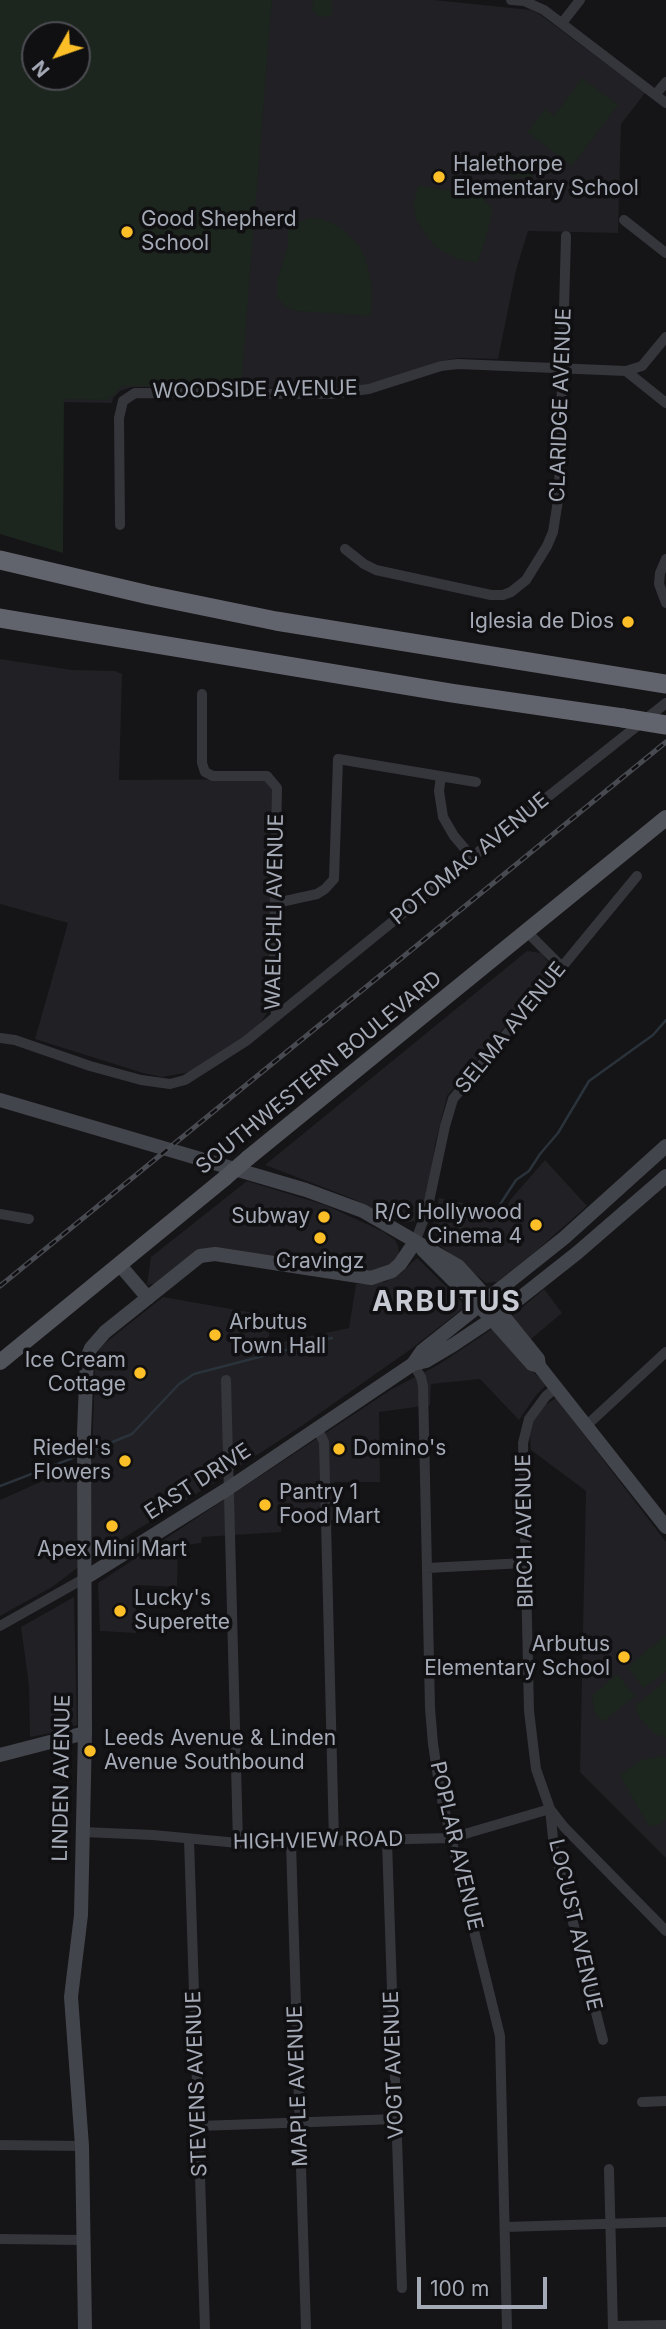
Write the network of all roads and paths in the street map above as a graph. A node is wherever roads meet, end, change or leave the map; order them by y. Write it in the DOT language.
graph roads {
  1 [pos="512,0"];
  2 [pos="580,0"];
  3 [pos="562,23"];
  4 [pos="666,82"];
  5 [pos="656,94"];
  6 [pos="666,103"];
  7 [pos="624,220"];
  8 [pos="566,236"];
  9 [pos="666,253"];
  10 [pos="666,337"];
  11 [pos="562,369"];
  12 [pos="626,371"];
  13 [pos="666,403"];
  14 [pos="120,525"];
  15 [pos="345,549"];
  16 [pos="666,559"];
  17 [pos="0,560"];
  18 [pos="666,603"];
  19 [pos="0,619"];
  20 [pos="663,684"];
  21 [pos="202,694"];
  22 [pos="666,704"];
  23 [pos="666,725"];
  24 [pos="441,776"];
  25 [pos="476,782"];
  26 [pos="666,818"];
  27 [pos="472,857"];
  28 [pos="637,876"];
  29 [pos="276,903"];
  30 [pos="526,931"];
  31 [pos="562,967"];
  32 [pos="276,1017"];
  33 [pos="0,1038"];
  34 [pos="0,1100"];
  35 [pos="666,1146"];
  36 [pos="666,1176"];
  37 [pos="0,1214"];
  38 [pos="29,1219"];
  39 [pos="415,1242"];
  40 [pos="119,1264"];
  41 [pos="148,1297"];
  42 [pos="485,1303"];
  43 [pos="497,1316"];
  44 [pos="666,1352"];
  45 [pos="0,1362"];
  46 [pos="413,1363"];
  47 [pos="226,1380"];
  48 [pos="556,1388"];
  49 [pos="586,1426"];
  50 [pos="317,1428"];
  51 [pos="229,1488"];
  52 [pos="664,1518"];
  53 [pos="525,1563"];
  54 [pos="427,1568"];
  55 [pos="85,1578"];
  56 [pos="0,1626"];
  57 [pos="85,1733"];
  58 [pos="0,1755"];
  59 [pos="550,1809"];
  60 [pos="83,1832"];
  61 [pos="451,1838"];
  62 [pos="189,1839"];
  63 [pos="334,1841"];
  64 [pos="387,1841"];
  65 [pos="238,1843"];
  66 [pos="291,1843"];
  67 [pos="666,1931"];
  68 [pos="603,2040"];
  69 [pos="642,2102"];
  70 [pos="666,2102"];
  71 [pos="396,2119"];
  72 [pos="299,2123"];
  73 [pos="199,2126"];
  74 [pos="0,2145"];
  75 [pos="82,2146"];
  76 [pos="609,2169"];
  77 [pos="666,2222"];
  78 [pos="611,2224"];
  79 [pos="505,2227"];
  80 [pos="0,2239"];
  81 [pos="83,2240"];
  82 [pos="402,2288"];
  83 [pos="666,2325"];
  84 [pos="613,2328"];
  85 [pos="85,2329"];
  86 [pos="205,2329"];
  87 [pos="306,2329"];
  88 [pos="507,2329"];
  1 -- 3 [label="street"];
  2 -- 3 [label="street"];
  3 -- 5 [label="street"];
  4 -- 5 [label="street"];
  5 -- 6 [label="street"];
  7 -- 9 [label="street"];
  8 -- 11 [label="street, CLARIDGE AVENUE"];
  10 -- 12 [label="street"];
  11 -- 12 [label="street, WOODSIDE AVENUE"];
  11 -- 14 [label="street, WOODSIDE AVENUE"];
  11 -- 15 [label="street, CLARIDGE AVENUE"];
  12 -- 13 [label="street"];
  16 -- 18 [label="street"];
  17 -- 20 [label="highway"];
  19 -- 23 [label="highway, bridge"];
  21 -- 29 [label="street, WAELCHLI AVENUE"];
  22 -- 27 [label="street, POTOMAC AVENUE"];
  24 -- 25 [label="street"];
  24 -- 27 [label="street"];
  24 -- 29 [label="street"];
  26 -- 30 [label="main road, SOUTHWESTERN BOULEVARD"];
  27 -- 32 [label="street, POTOMAC AVENUE"];
  28 -- 31 [label="street, SELMA AVENUE"];
  29 -- 32 [label="street, WAELCHLI AVENUE"];
  30 -- 31 [label="street"];
  30 -- 40 [label="main road, SOUTHWESTERN BOULEVARD, bridge"];
  31 -- 39 [label="street, SELMA AVENUE"];
  32 -- 33 [label="street, WAELCHLI AVENUE"];
  34 -- 39 [label="street"];
  35 -- 42 [label="street, EAST DRIVE"];
  36 -- 43 [label="street, EAST DRIVE"];
  37 -- 38 [label="street"];
  39 -- 41 [label="street, LINDEN AVENUE"];
  39 -- 42 [label="street"];
  40 -- 41 [label="street"];
  40 -- 45 [label="main road, SOUTHWESTERN BOULEVARD"];
  41 -- 55 [label="street, LINDEN AVENUE"];
  42 -- 43 [label="street"];
  42 -- 46 [label="street, EAST DRIVE"];
  43 -- 46 [label="street, EAST DRIVE"];
  43 -- 48 [label="street"];
  44 -- 49 [label="street"];
  46 -- 50 [label="street, EAST DRIVE"];
  46 -- 54 [label="street, POPLAR AVENUE"];
  47 -- 51 [label="street"];
  48 -- 49 [label="street"];
  48 -- 53 [label="street, BIRCH AVENUE"];
  49 -- 52 [label="street"];
  50 -- 51 [label="street, EAST DRIVE"];
  50 -- 63 [label="street"];
  51 -- 55 [label="street, EAST DRIVE"];
  51 -- 65 [label="street"];
  53 -- 54 [label="street"];
  53 -- 59 [label="street, BIRCH AVENUE"];
  54 -- 61 [label="street, POPLAR AVENUE"];
  55 -- 56 [label="street, EAST DRIVE"];
  55 -- 57 [label="street, LINDEN AVENUE"];
  57 -- 58 [label="street"];
  57 -- 60 [label="street, LINDEN AVENUE"];
  59 -- 61 [label="street, HIGHVIEW ROAD"];
  59 -- 67 [label="street, BIRCH AVENUE"];
  59 -- 68 [label="street, LOCUST AVENUE"];
  60 -- 62 [label="street, HIGHVIEW ROAD"];
  60 -- 75 [label="street, LINDEN AVENUE"];
  61 -- 64 [label="street, HIGHVIEW ROAD"];
  61 -- 79 [label="street, POPLAR AVENUE"];
  62 -- 65 [label="street, HIGHVIEW ROAD"];
  62 -- 73 [label="street, STEVENS AVENUE"];
  63 -- 64 [label="street, HIGHVIEW ROAD"];
  63 -- 66 [label="street, HIGHVIEW ROAD"];
  64 -- 71 [label="street, VOGT AVENUE"];
  65 -- 66 [label="street, HIGHVIEW ROAD"];
  66 -- 72 [label="street, MAPLE AVENUE"];
  69 -- 70 [label="street"];
  71 -- 72 [label="street"];
  71 -- 82 [label="street, VOGT AVENUE"];
  72 -- 73 [label="street"];
  72 -- 87 [label="street, MAPLE AVENUE"];
  73 -- 86 [label="street, STEVENS AVENUE"];
  74 -- 75 [label="street"];
  75 -- 81 [label="street, LINDEN AVENUE"];
  76 -- 78 [label="street"];
  77 -- 78 [label="street"];
  78 -- 79 [label="street"];
  78 -- 84 [label="street"];
  79 -- 88 [label="street, POPLAR AVENUE"];
  80 -- 81 [label="street"];
  81 -- 85 [label="street, LINDEN AVENUE"];
  83 -- 84 [label="street"];
}
